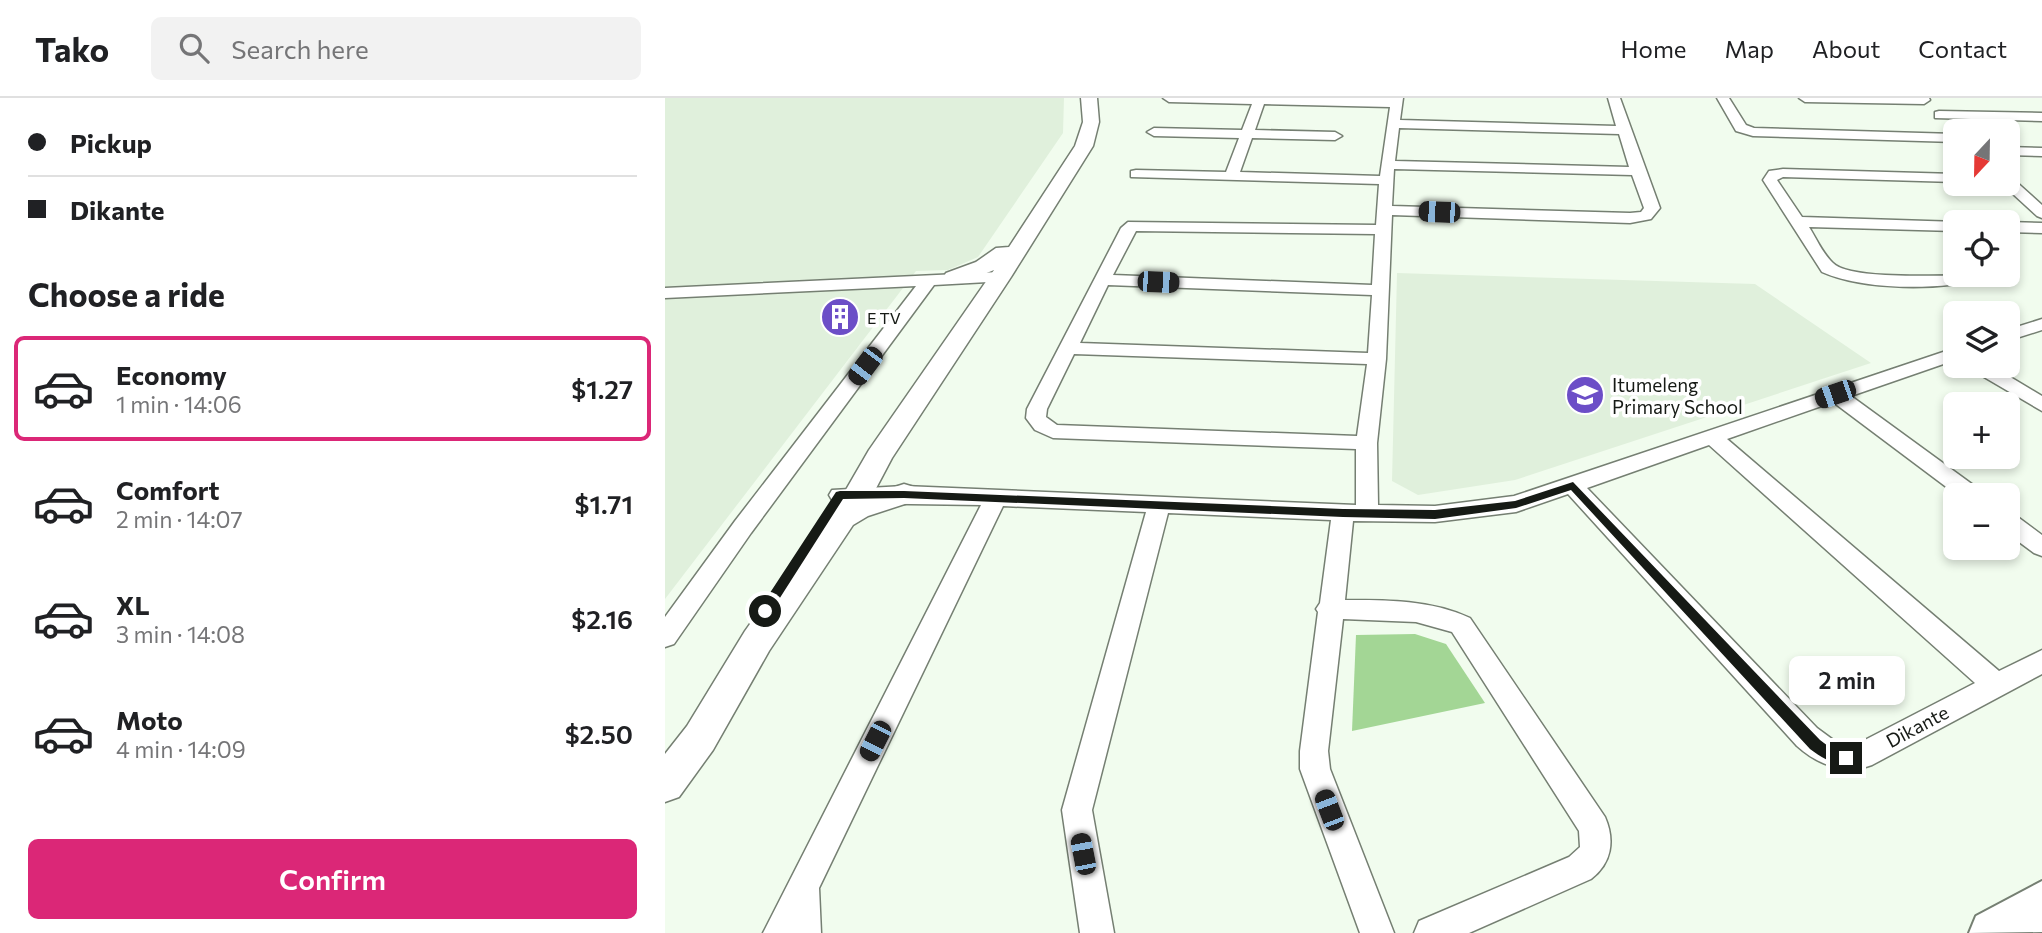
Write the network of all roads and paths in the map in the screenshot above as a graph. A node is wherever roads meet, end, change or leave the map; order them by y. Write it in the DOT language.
graph roads {
  1 [pos="1079,98"];
  2 [pos="1089,98"];
  3 [pos="1169,98"];
  4 [pos="1190,98"];
  5 [pos="1614,98"];
  6 [pos="1723,98"];
  7 [pos="1805,98"];
  8 [pos="1923,99"];
  9 [pos="1259,100"];
  10 [pos="1332,100"];
  11 [pos="1396,101"];
  12 [pos="1939,115"];
  13 [pos="2042,117"];
  14 [pos="1943,119"];
  15 [pos="1394,124"];
  16 [pos="1625,130"];
  17 [pos="1154,132"];
  18 [pos="1248,134"];
  19 [pos="1335,136"];
  20 [pos="1943,138"];
  21 [pos="1078,146"];
  22 [pos="2020,151"];
  23 [pos="2042,152"];
  24 [pos="1637,171"];
  25 [pos="1387,172"];
  26 [pos="1136,174"];
  27 [pos="1232,175"];
  28 [pos="1943,178"];
  29 [pos="2020,193"];
  30 [pos="1385,210"];
  31 [pos="2042,213"];
  32 [pos="1799,222"];
  33 [pos="1943,226"];
  34 [pos="2020,227"];
  35 [pos="2042,228"];
  36 [pos="1384,230"];
  37 [pos="993,275"];
  38 [pos="954,278"];
  39 [pos="930,279"];
  40 [pos="1102,279"];
  41 [pos="1943,279"];
  42 [pos="1379,290"];
  43 [pos="665,293"];
  44 [pos="2042,324"];
  45 [pos="2020,332"];
  46 [pos="1069,348"];
  47 [pos="1943,358"];
  48 [pos="1377,359"];
  49 [pos="1998,378"];
  50 [pos="1835,394"];
  51 [pos="2042,405"];
  52 [pos="1712,437"];
  53 [pos="1367,443"];
  54 [pos="879,456"];
  55 [pos="1956,483"];
  56 [pos="1573,486"];
  57 [pos="904,494"];
  58 [pos="995,500"];
  59 [pos="846,503"];
  60 [pos="1159,506"];
  61 [pos="1343,513"];
  62 [pos="1367,513"];
  63 [pos="2020,531"];
  64 [pos="2042,547"];
  65 [pos="1329,609"];
  66 [pos="665,636"];
  67 [pos="2042,661"];
  68 [pos="1996,684"];
  69 [pos="667,781"];
  70 [pos="803,885"];
  71 [pos="2042,905"];
  72 [pos="780,933"];
  73 [pos="804,933"];
  74 [pos="1097,933"];
  75 [pos="1377,933"];
  76 [pos="1431,933"];
  77 [pos="1993,933"];
  1 -- 21 [label="main road"];
  2 -- 21 [label="main road"];
  3 -- 4 [label="street"];
  4 -- 9 [label="street"];
  5 -- 16 [label="street"];
  6 -- 20 [label="street"];
  7 -- 8 [label="street"];
  8 -- 12 [label="street"];
  9 -- 10 [label="street"];
  9 -- 18 [label="street"];
  10 -- 11 [label="street"];
  11 -- 15 [label="street"];
  12 -- 13 [label="street"];
  12 -- 14 [label="street"];
  15 -- 16 [label="street"];
  15 -- 25 [label="street"];
  16 -- 24 [label="street"];
  17 -- 18 [label="street"];
  18 -- 19 [label="street"];
  18 -- 27 [label="street"];
  21 -- 37 [label="main road"];
  22 -- 23 [label="street"];
  24 -- 25 [label="street"];
  24 -- 30 [label="street"];
  25 -- 27 [label="street"];
  25 -- 30 [label="street"];
  26 -- 27 [label="street"];
  28 -- 32 [label="street"];
  29 -- 31 [label="street"];
  30 -- 36 [label="street"];
  32 -- 33 [label="street"];
  32 -- 41 [label="street"];
  34 -- 35 [label="street"];
  36 -- 40 [label="street"];
  36 -- 42 [label="street"];
  37 -- 38 [label="main road"];
  37 -- 38 [label="main road"];
  37 -- 54 [label="main road"];
  37 -- 59 [label="main road"];
  38 -- 39 [label="street"];
  39 -- 43 [label="street"];
  39 -- 66 [label="street"];
  40 -- 42 [label="street"];
  40 -- 46 [label="street"];
  42 -- 48 [label="street"];
  44 -- 45 [label="street"];
  46 -- 48 [label="street"];
  46 -- 53 [label="street"];
  47 -- 50 [label="street"];
  48 -- 53 [label="street"];
  49 -- 51 [label="street"];
  50 -- 52 [label="street"];
  50 -- 55 [label="street"];
  52 -- 56 [label="street"];
  52 -- 68 [label="street"];
  53 -- 62 [label="street"];
  54 -- 57 [label="main road"];
  54 -- 59 [label="main road"];
  56 -- 62 [label="street"];
  56 -- 68 [label="street, Dikante"];
  57 -- 58 [label="street"];
  57 -- 59 [label="main road"];
  58 -- 60 [label="street"];
  58 -- 70 [label="street"];
  59 -- 69 [label="main road"];
  60 -- 61 [label="street"];
  60 -- 74 [label="street"];
  61 -- 62 [label="street"];
  61 -- 65 [label="street"];
  63 -- 64 [label="street"];
  65 -- 75 [label="street"];
  65 -- 76 [label="street"];
  67 -- 68 [label="street, Dikante"];
  70 -- 72 [label="street"];
  70 -- 73 [label="street"];
  71 -- 77 [label="highway"];
}
